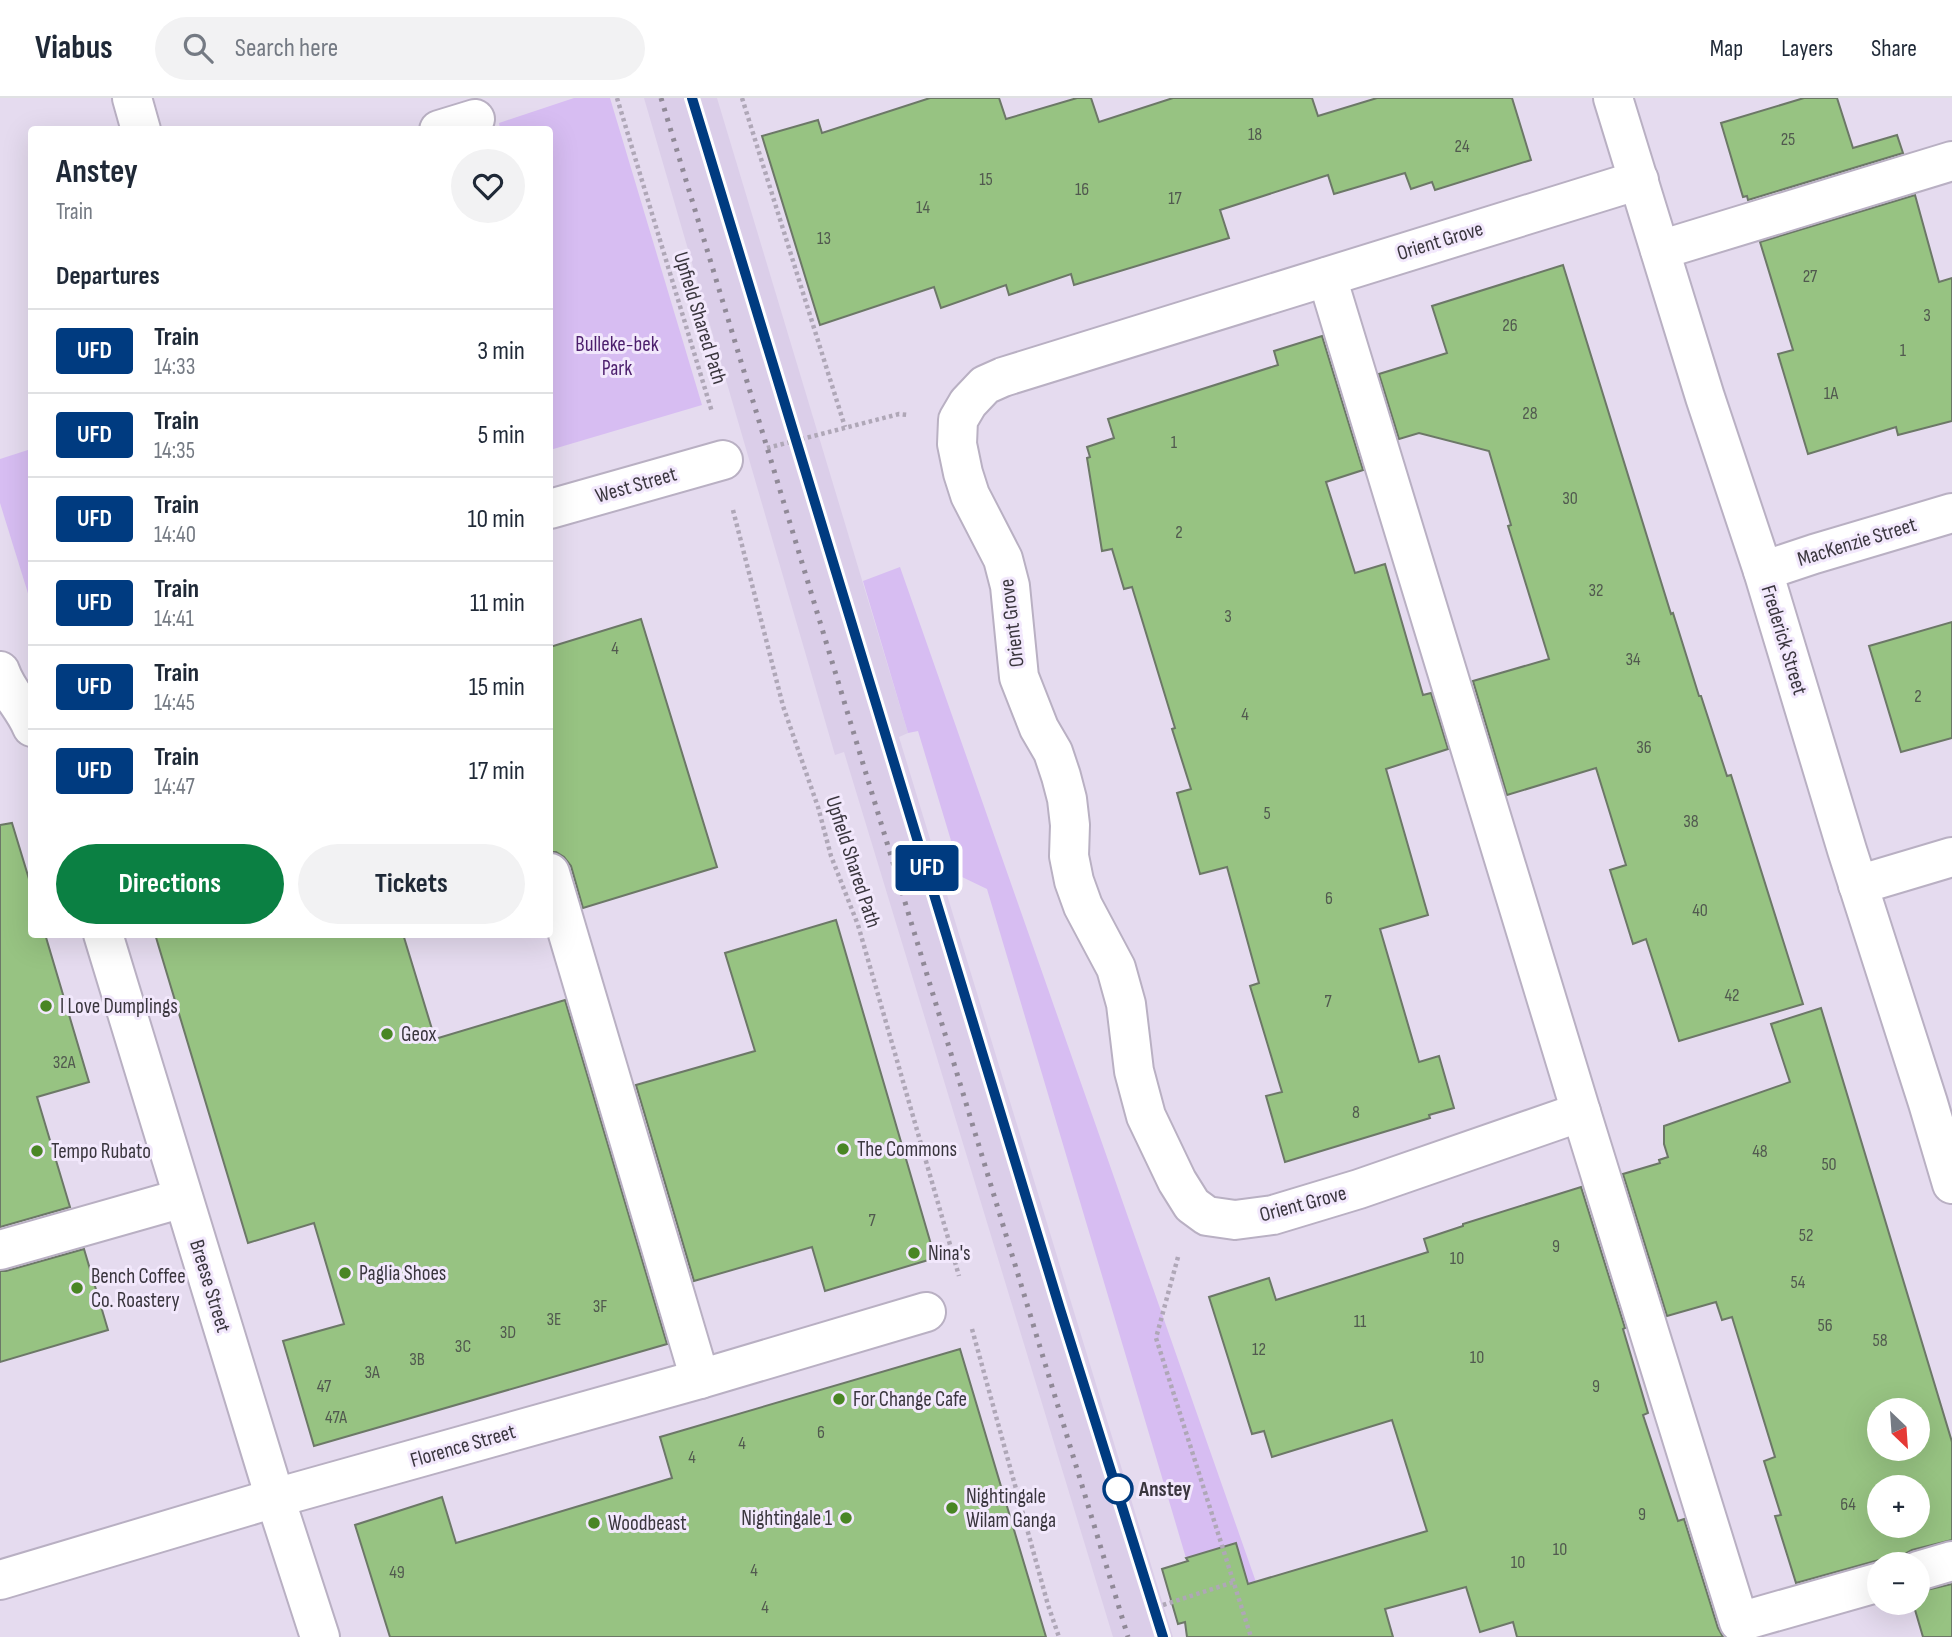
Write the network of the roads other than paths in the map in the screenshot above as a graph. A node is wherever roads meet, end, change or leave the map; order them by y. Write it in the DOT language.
graph roads {
  1 [pos="132,98"];
  2 [pos="1613,98"];
  3 [pos="475,119"];
  4 [pos="140,126"];
  5 [pos="452,126"];
  6 [pos="1952,161"];
  7 [pos="1639,180"];
  8 [pos="1660,250"];
  9 [pos="1327,276"];
  10 [pos="723,460"];
  11 [pos="553,508"];
  12 [pos="1952,513"];
  13 [pos="1763,571"];
  14 [pos="11,673"];
  15 [pos="20,723"];
  16 [pos="1952,857"];
  17 [pos="553,883"];
  18 [pos="1858,885"];
  19 [pos="104,938"];
  20 [pos="1581,1112"];
  21 [pos="1952,1184"];
  22 [pos="183,1198"];
  23 [pos="0,1250"];
  24 [pos="926,1311"];
  25 [pos="700,1379"];
  26 [pos="275,1498"];
  27 [pos="1952,1561"];
  28 [pos="1930,1567"];
  29 [pos="0,1580"];
  30 [pos="1867,1586"];
  31 [pos="320,1637"];
  1 -- 4 [label="street"];
  2 -- 7 [label="street, Frederick Street"];
  3 -- 5 [label="street"];
  6 -- 8 [label="street"];
  7 -- 8 [label="street, Frederick Street"];
  7 -- 9 [label="street, Orient Grove"];
  8 -- 13 [label="street, Frederick Street"];
  9 -- 20 [label="street"];
  9 -- 20 [label="street, Orient Grove"];
  10 -- 11 [label="street, West Street"];
  12 -- 13 [label="street, MacKenzie Street"];
  13 -- 18 [label="street, Frederick Street"];
  14 -- 15 [label="street"];
  16 -- 18 [label="street"];
  17 -- 25 [label="street"];
  18 -- 21 [label="street, Frederick Street"];
  19 -- 22 [label="street, Breese Street"];
  20 -- 30 [label="street"];
  22 -- 23 [label="street"];
  22 -- 26 [label="street, Breese Street"];
  24 -- 25 [label="street, Florence Street"];
  25 -- 26 [label="street, Florence Street"];
  26 -- 29 [label="street, Florence Street"];
  26 -- 31 [label="street, Breese Street"];
  27 -- 28 [label="street"];
}
